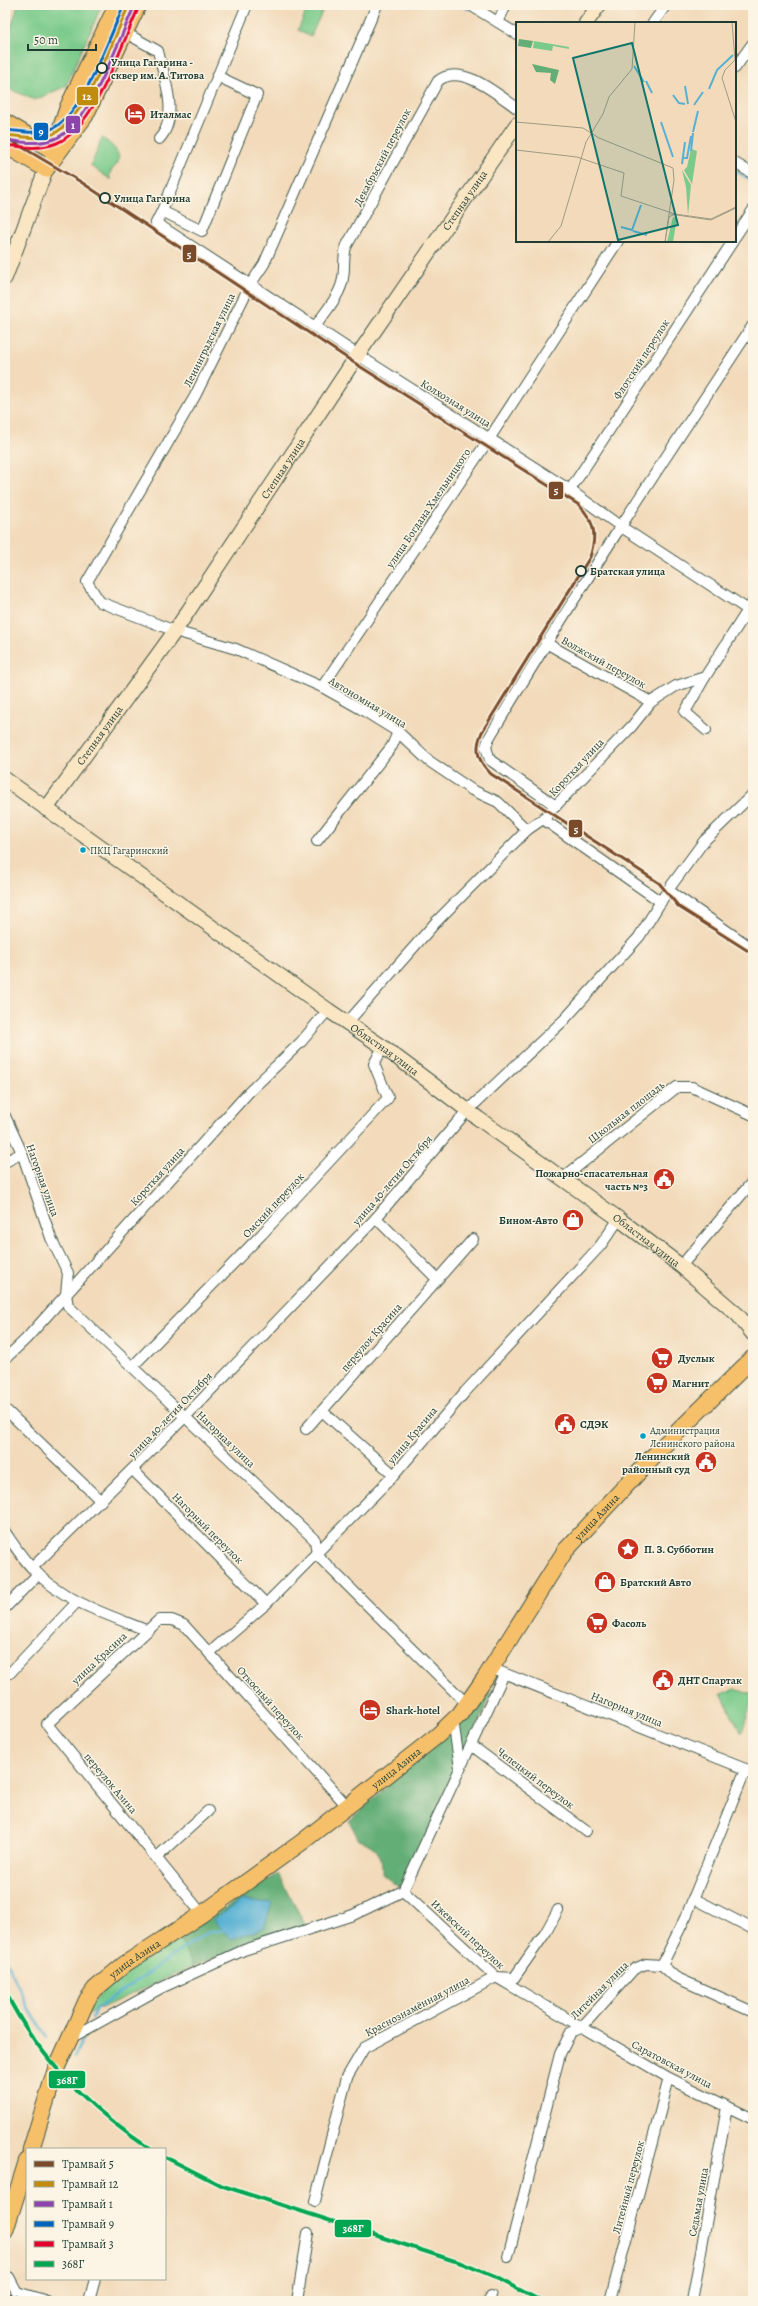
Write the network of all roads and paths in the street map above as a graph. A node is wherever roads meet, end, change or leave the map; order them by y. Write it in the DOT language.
graph roads {
  1 [pos="117,5"];
  2 [pos="138,5"];
  3 [pos="247,5"];
  4 [pos="377,5"];
  5 [pos="470,5"];
  6 [pos="506,5"];
  7 [pos="599,5"];
  8 [pos="666,5"];
  9 [pos="498,22"];
  10 [pos="587,22"];
  11 [pos="653,22"];
  12 [pos="124,32"];
  13 [pos="516,33"];
  14 [pos="753,43"];
  15 [pos="736,67"];
  16 [pos="217,76"];
  17 [pos="516,107"];
  18 [pos="5,122"];
  19 [pos="516,125"];
  20 [pos="159,139"];
  21 [pos="5,145"];
  22 [pos="55,152"];
  23 [pos="736,164"];
  24 [pos="46,169"];
  25 [pos="753,174"];
  26 [pos="753,210"];
  27 [pos="162,211"];
  28 [pos="736,236"];
  29 [pos="617,242"];
  30 [pos="732,242"];
  31 [pos="5,278"];
  32 [pos="250,285"];
  33 [pos="753,325"];
  34 [pos="315,326"];
  35 [pos="358,355"];
  36 [pos="489,439"];
  37 [pos="570,490"];
  38 [pos="620,526"];
  39 [pos="751,608"];
  40 [pos="175,631"];
  41 [pos="546,643"];
  42 [pos="705,677"];
  43 [pos="322,687"];
  44 [pos="651,702"];
  45 [pos="706,730"];
  46 [pos="398,732"];
  47 [pos="5,779"];
  48 [pos="753,794"];
  49 [pos="556,806"];
  50 [pos="46,810"];
  51 [pos="543,819"];
  52 [pos="527,830"];
  53 [pos="317,841"];
  54 [pos="668,890"];
  55 [pos="661,902"];
  56 [pos="753,949"];
  57 [pos="328,1010"];
  58 [pos="346,1023"];
  59 [pos="383,1047"];
  60 [pos="467,1110"];
  61 [pos="5,1116"];
  62 [pos="753,1116"];
  63 [pos="22,1154"];
  64 [pos="5,1162"];
  65 [pos="563,1178"];
  66 [pos="753,1181"];
  67 [pos="376,1218"];
  68 [pos="620,1219"];
  69 [pos="473,1239"];
  70 [pos="681,1266"];
  71 [pos="437,1278"];
  72 [pos="66,1294"];
  73 [pos="753,1334"];
  74 [pos="753,1358"];
  75 [pos="5,1359"];
  76 [pos="133,1366"];
  77 [pos="5,1409"];
  78 [pos="322,1411"];
  79 [pos="185,1417"];
  80 [pos="306,1429"];
  81 [pos="133,1470"];
  82 [pos="394,1475"];
  83 [pos="101,1501"];
  84 [pos="5,1532"];
  85 [pos="317,1555"];
  86 [pos="35,1571"];
  87 [pos="77,1602"];
  88 [pos="266,1604"];
  89 [pos="5,1608"];
  90 [pos="172,1620"];
  91 [pos="146,1630"];
  92 [pos="209,1653"];
  93 [pos="498,1671"];
  94 [pos="10,1672"];
  95 [pos="467,1704"];
  96 [pos="453,1720"];
  97 [pos="47,1724"];
  98 [pos="471,1744"];
  99 [pos="460,1768"];
  100 [pos="753,1771"];
  101 [pos="348,1807"];
  102 [pos="208,1811"];
  103 [pos="586,1831"];
  104 [pos="157,1857"];
  105 [pos="403,1891"];
  106 [pos="693,1898"];
  107 [pos="558,1910"];
  108 [pos="202,1914"];
  109 [pos="753,1929"];
  110 [pos="662,1965"];
  111 [pos="496,1977"];
  112 [pos="753,2012"];
  113 [pos="581,2028"];
  114 [pos="70,2039"];
  115 [pos="669,2078"];
  116 [pos="727,2106"];
  117 [pos="753,2119"];
  118 [pos="31,2148"];
  119 [pos="26,2164"];
  120 [pos="315,2202"];
  121 [pos="5,2231"];
  122 [pos="308,2233"];
  123 [pos="508,2257"];
  124 [pos="5,2276"];
  125 [pos="95,2280"];
  126 [pos="47,2301"];
  127 [pos="89,2301"];
  128 [pos="297,2301"];
  129 [pos="610,2301"];
  130 [pos="692,2301"];
  1 -- 22 [label="main road"];
  2 -- 12 [label="main road"];
  3 -- 16 [label="street"];
  4 -- 32 [label="street, Ленинградская улица"];
  5 -- 9 [label="street"];
  6 -- 9 [label="street"];
  7 -- 10 [label="main road"];
  8 -- 11 [label="street"];
  9 -- 13 [label="street"];
  12 -- 20 [label="street"];
  12 -- 22 [label="main road"];
  14 -- 15 [label="street"];
  16 -- 27 [label="street"];
  16 -- 27 [label="street"];
  17 -- 34 [label="street, Декабрьский переулок"];
  18 -- 22 [label="main road"];
  19 -- 35 [label="main road, Степная улица"];
  21 -- 24 [label="main road"];
  22 -- 24 [label="main road"];
  23 -- 25 [label="street"];
  24 -- 31 [label="main road"];
  26 -- 28 [label="street"];
  27 -- 32 [label="street, Колхозная улица"];
  29 -- 36 [label="street, улица Богдана Хмельницкого"];
  30 -- 37 [label="street, Флотский переулок"];
  32 -- 34 [label="street, Колхозная улица"];
  32 -- 40 [label="street, Ленинградская улица"];
  33 -- 38 [label="street"];
  34 -- 35 [label="street, Колхозная улица"];
  35 -- 36 [label="street, Колхозная улица"];
  35 -- 40 [label="main road, Степная улица"];
  36 -- 37 [label="street, Колхозная улица"];
  36 -- 43 [label="street, улица Богдана Хмельницкого"];
  37 -- 38 [label="street, Колхозная улица"];
  38 -- 39 [label="street, Колхозная улица"];
  38 -- 41 [label="street"];
  39 -- 42 [label="street"];
  40 -- 43 [label="street, Автономная улица"];
  40 -- 50 [label="main road, Степная улица"];
  41 -- 44 [label="street, Волжский переулок"];
  41 -- 49 [label="street"];
  42 -- 44 [label="street, Короткая улица"];
  42 -- 45 [label="street"];
  43 -- 46 [label="street, Автономная улица"];
  44 -- 49 [label="street, Короткая улица"];
  46 -- 52 [label="street, Автономная улица"];
  46 -- 53 [label="street"];
  47 -- 50 [label="main road, Областная улица"];
  48 -- 54 [label="street, улица 40-летия Октября"];
  49 -- 51 [label="street, Короткая улица"];
  50 -- 57 [label="main road, Областная улица"];
  51 -- 52 [label="street, Короткая улица"];
  51 -- 55 [label="street"];
  52 -- 58 [label="street, Короткая улица"];
  54 -- 55 [label="street, улица 40-летия Октября"];
  54 -- 56 [label="street"];
  55 -- 60 [label="street, улица 40-летия Октября"];
  57 -- 58 [label="main road, Областная улица"];
  57 -- 72 [label="street, Короткая улица"];
  58 -- 59 [label="main road, Областная улица"];
  59 -- 60 [label="main road, Областная улица"];
  59 -- 76 [label="street, Омский переулок"];
  60 -- 65 [label="main road, Областная улица"];
  60 -- 67 [label="street, улица 40-летия Октября"];
  61 -- 63 [label="street, Нагорная улица"];
  62 -- 65 [label="street, Школьная площадь"];
  63 -- 64 [label="street"];
  63 -- 72 [label="street, Нагорная улица"];
  65 -- 68 [label="main road, Областная улица"];
  66 -- 70 [label="street"];
  67 -- 71 [label="street"];
  67 -- 79 [label="street, улица 40-летия Октября"];
  68 -- 70 [label="main road, Областная улица"];
  68 -- 82 [label="street, улица Красина"];
  69 -- 71 [label="street, переулок Красина"];
  70 -- 73 [label="main road, Областная улица"];
  71 -- 78 [label="street, переулок Красина"];
  72 -- 75 [label="street, Короткая улица"];
  72 -- 76 [label="street, Нагорная улица"];
  74 -- 93 [label="main road, улица Азина"];
  76 -- 79 [label="street, Нагорная улица"];
  77 -- 83 [label="street"];
  78 -- 80 [label="street, переулок Красина"];
  78 -- 82 [label="street"];
  79 -- 81 [label="street, улица 40-летия Октября"];
  79 -- 85 [label="street, Нагорная улица"];
  81 -- 83 [label="street, улица 40-летия Октября"];
  81 -- 88 [label="street, Нагорный переулок"];
  82 -- 85 [label="street, улица Красина"];
  83 -- 86 [label="street, улица 40-летия Октября"];
  84 -- 86 [label="street"];
  85 -- 88 [label="street, улица Красина"];
  85 -- 95 [label="street, Нагорная улица"];
  86 -- 87 [label="street"];
  86 -- 89 [label="street, улица 40-летия Октября"];
  87 -- 91 [label="street"];
  87 -- 94 [label="street"];
  88 -- 92 [label="street, улица Красина"];
  90 -- 91 [label="street, улица Красина"];
  90 -- 92 [label="street, Откосный переулок"];
  91 -- 97 [label="street, улица Красина"];
  92 -- 101 [label="street, Откосный переулок"];
  93 -- 95 [label="main road, улица Азина"];
  93 -- 98 [label="street"];
  93 -- 100 [label="street, Нагорная улица"];
  95 -- 96 [label="main road, улица Азина"];
  96 -- 99 [label="street"];
  96 -- 101 [label="main road, улица Азина"];
  97 -- 104 [label="street, переулок Азина"];
  98 -- 99 [label="street"];
  98 -- 103 [label="street, Чепецкий переулок"];
  99 -- 105 [label="street"];
  100 -- 106 [label="street"];
  101 -- 108 [label="main road, улица Азина"];
  102 -- 104 [label="street"];
  104 -- 108 [label="street, переулок Азина"];
  105 -- 111 [label="street, Ижевский переулок"];
  105 -- 114 [label="street"];
  106 -- 109 [label="street"];
  106 -- 110 [label="street"];
  107 -- 111 [label="street, Краснознамённая улица"];
  108 -- 114 [label="main road, улица Азина"];
  110 -- 112 [label="street"];
  110 -- 113 [label="street, Литейная улица"];
  111 -- 113 [label="street, Ижевский переулок"];
  111 -- 120 [label="street, Краснознамённая улица"];
  113 -- 115 [label="street, Саратовская улица"];
  113 -- 123 [label="street, Литейная улица"];
  114 -- 118 [label="main road, улица Азина"];
  115 -- 116 [label="street, Саратовская улица"];
  115 -- 129 [label="street, Литейный переулок"];
  116 -- 117 [label="street, Саратовская улица"];
  116 -- 130 [label="street, Седьмая улица"];
  119 -- 121 [label="main road"];
  122 -- 128 [label="street"];
  124 -- 126 [label="street"];
  125 -- 127 [label="street"];
}
